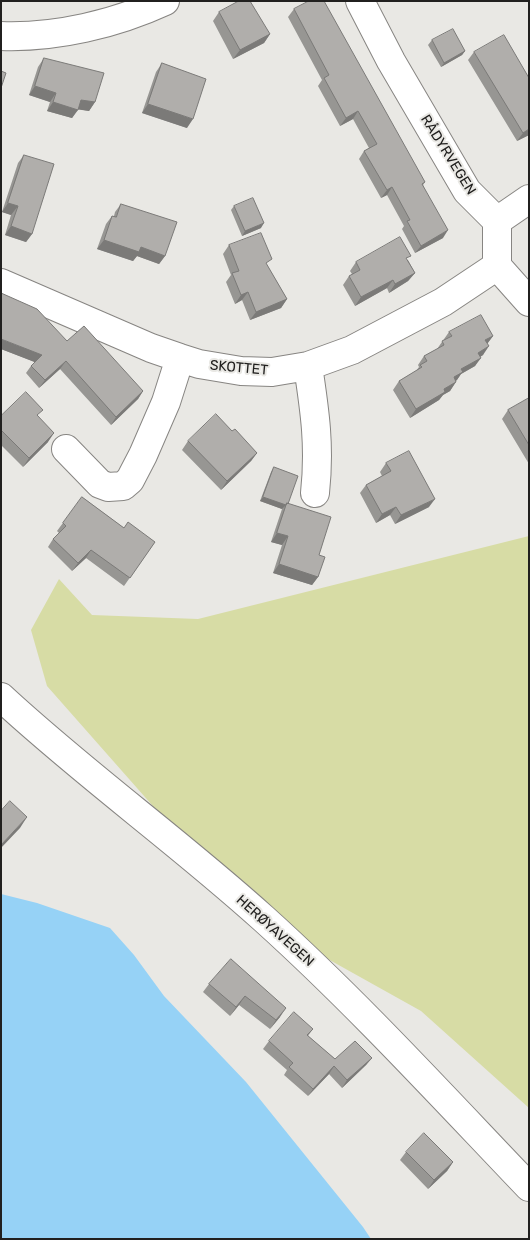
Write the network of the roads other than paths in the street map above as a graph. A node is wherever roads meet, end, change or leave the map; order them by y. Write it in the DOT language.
graph roads {
  1 [pos="165,1"];
  2 [pos="360,1"];
  3 [pos="1,36"];
  4 [pos="529,199"];
  5 [pos="497,221"];
  6 [pos="497,266"];
  7 [pos="1,283"];
  8 [pos="529,302"];
  9 [pos="180,358"];
  10 [pos="308,366"];
  11 [pos="66,449"];
  12 [pos="315,493"];
  13 [pos="1,696"];
  14 [pos="529,1188"];
  1 -- 3 [label="main road"];
  2 -- 5 [label="main road, RÅDYRVEGEN"];
  4 -- 5 [label="main road"];
  5 -- 6 [label="main road"];
  6 -- 8 [label="main road"];
  6 -- 10 [label="main road, SKOTTET"];
  7 -- 9 [label="main road, SKOTTET"];
  9 -- 10 [label="main road, SKOTTET"];
  9 -- 11 [label="main road"];
  10 -- 12 [label="main road"];
  13 -- 14 [label="main road, HERØYAVEGEN"];
}
